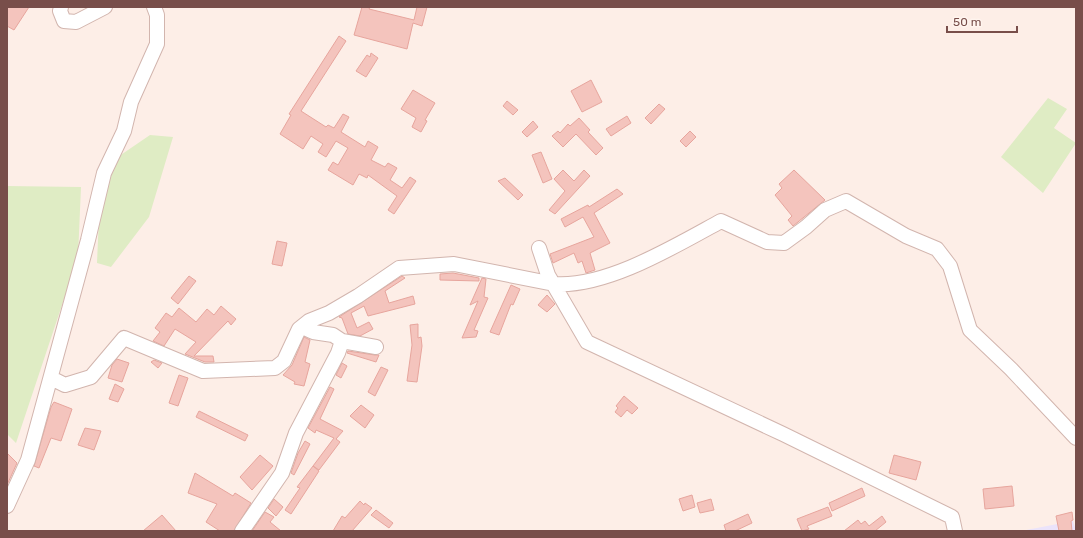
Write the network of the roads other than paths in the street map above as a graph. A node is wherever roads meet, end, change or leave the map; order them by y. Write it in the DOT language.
graph roads {
  1 [pos="61,7"];
  2 [pos="105,7"];
  3 [pos="154,7"];
  4 [pos="539,248"];
  5 [pos="554,284"];
  6 [pos="302,327"];
  7 [pos="342,341"];
  8 [pos="376,347"];
  9 [pos="51,378"];
  10 [pos="1076,438"];
  11 [pos="7,506"];
  12 [pos="242,531"];
  13 [pos="955,531"];
  1 -- 2 [label="street"];
  3 -- 9 [label="street"];
  4 -- 5 [label="street"];
  5 -- 6 [label="street"];
  5 -- 10 [label="street"];
  5 -- 13 [label="street"];
  6 -- 7 [label="street"];
  6 -- 9 [label="street"];
  7 -- 8 [label="street"];
  7 -- 12 [label="street"];
  9 -- 11 [label="street"];
}
